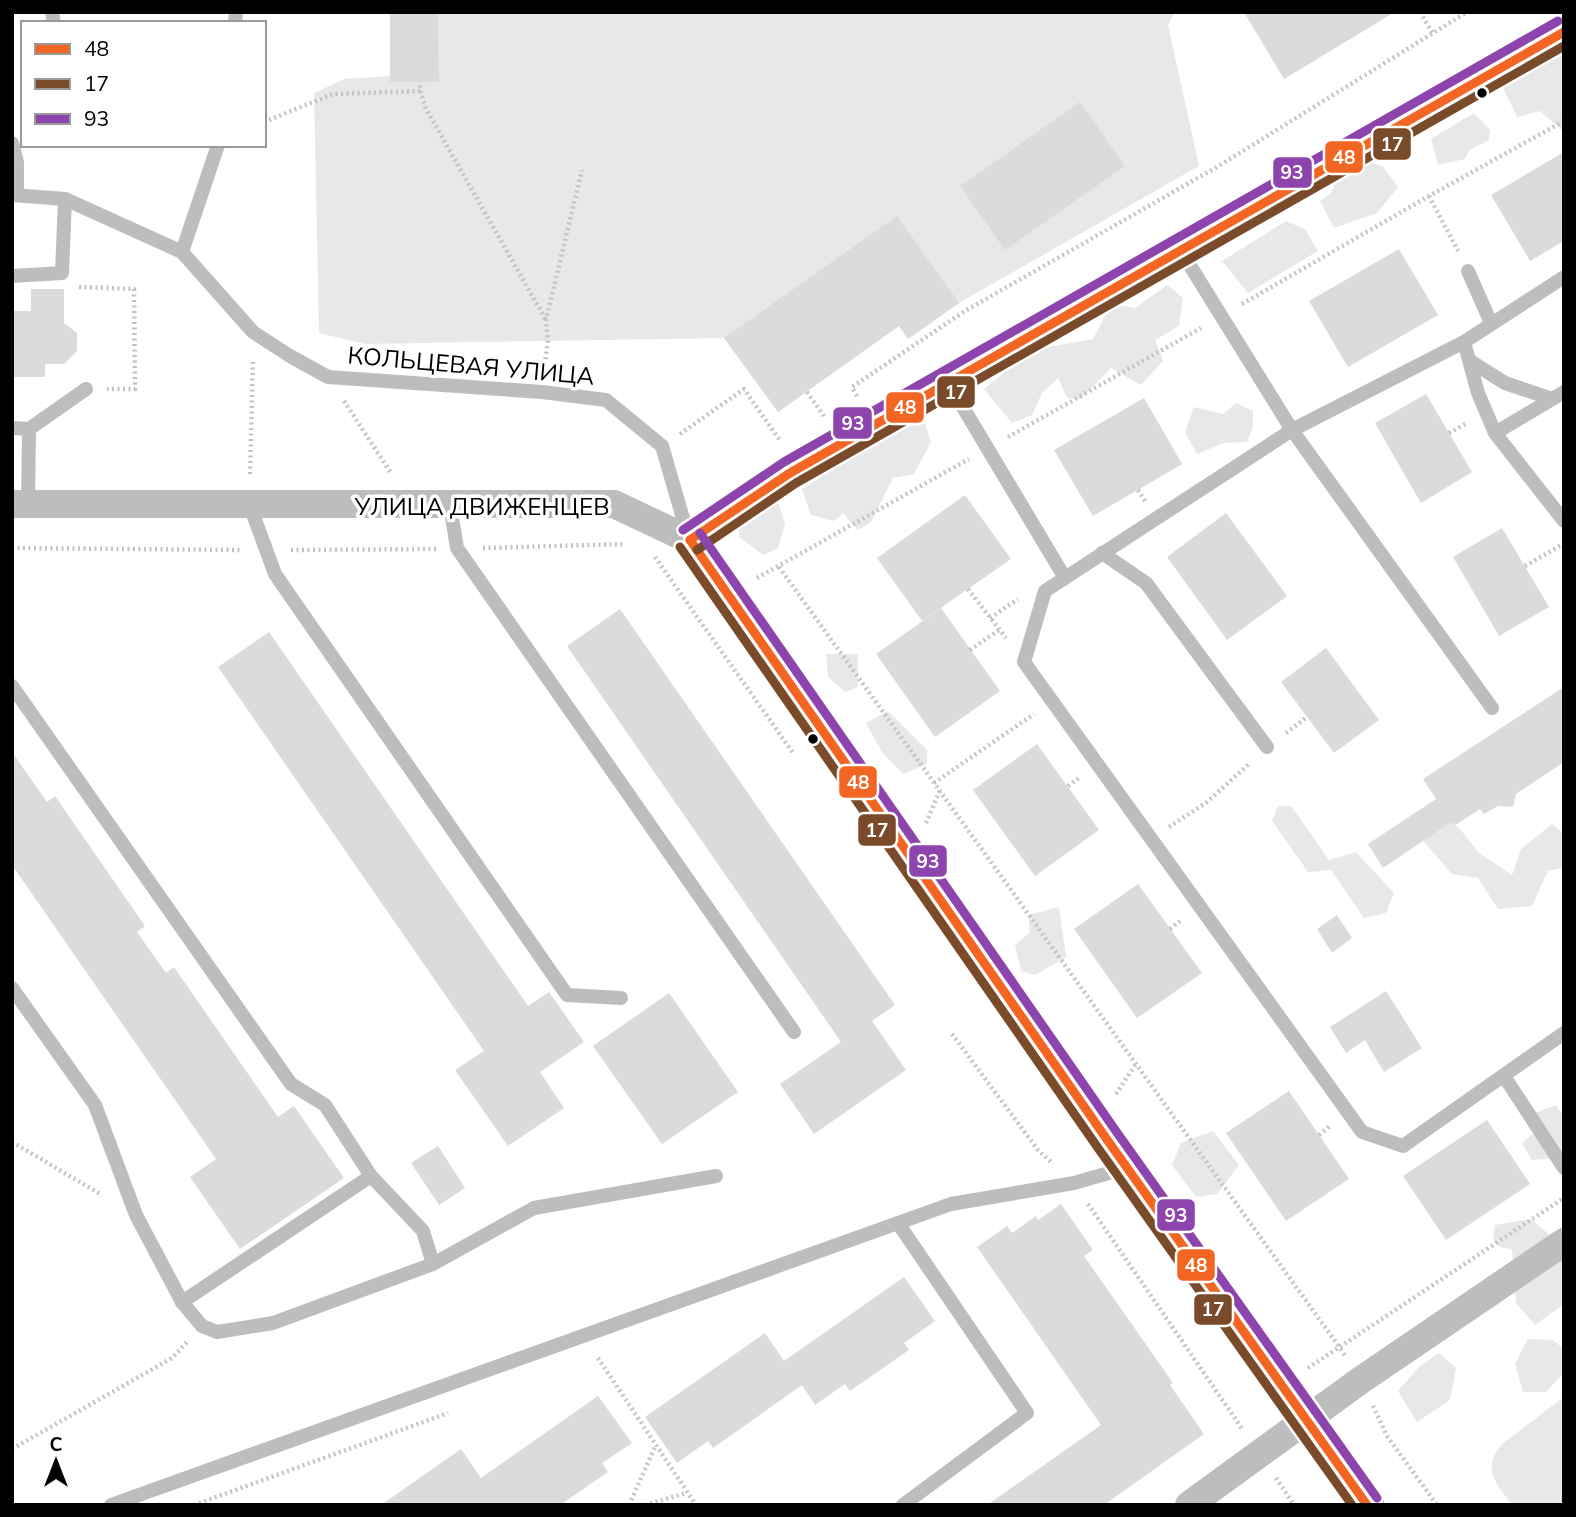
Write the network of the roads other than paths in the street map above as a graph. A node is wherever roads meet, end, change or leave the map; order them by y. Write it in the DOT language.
graph roads {
  1 [pos="1564,32"];
  2 [pos="12,143"];
  3 [pos="217,147"];
  4 [pos="14,195"];
  5 [pos="65,198"];
  6 [pos="1181,250"];
  7 [pos="182,252"];
  8 [pos="1468,271"];
  9 [pos="12,276"];
  10 [pos="1564,277"];
  11 [pos="1491,323"];
  12 [pos="1464,341"];
  13 [pos="1470,361"];
  14 [pos="948,383"];
  15 [pos="86,389"];
  16 [pos="1558,396"];
  17 [pos="12,428"];
  18 [pos="29,429"];
  19 [pos="1292,430"];
  20 [pos="1495,433"];
  21 [pos="20,504"];
  22 [pos="450,505"];
  23 [pos="250,506"];
  24 [pos="1564,521"];
  25 [pos="690,540"];
  26 [pos="1102,553"];
  27 [pos="1065,578"];
  28 [pos="12,686"];
  29 [pos="1492,708"];
  30 [pos="1266,747"];
  31 [pos="12,988"];
  32 [pos="621,998"];
  33 [pos="794,1032"];
  34 [pos="1564,1033"];
  35 [pos="1504,1076"];
  36 [pos="1127,1168"];
  37 [pos="1564,1168"];
  38 [pos="371,1176"];
  39 [pos="716,1176"];
  40 [pos="898,1223"];
  41 [pos="1564,1242"];
  42 [pos="433,1264"];
  43 [pos="182,1302"];
  44 [pos="1306,1420"];
  45 [pos="111,1505"];
  46 [pos="903,1505"];
  47 [pos="1189,1505"];
  48 [pos="1367,1505"];
  1 -- 6 [label="street"];
  2 -- 4 [label="lane"];
  3 -- 7 [label="lane"];
  4 -- 5 [label="lane, КОЛЬЦЕВАЯ УЛИЦА"];
  5 -- 7 [label="lane, КОЛЬЦЕВАЯ УЛИЦА"];
  5 -- 9 [label="lane"];
  6 -- 14 [label="street"];
  6 -- 19 [label="lane"];
  7 -- 25 [label="lane, КОЛЬЦЕВАЯ УЛИЦА"];
  8 -- 11 [label="lane"];
  10 -- 11 [label="lane"];
  11 -- 12 [label="lane"];
  12 -- 13 [label="lane"];
  12 -- 19 [label="lane"];
  13 -- 16 [label="lane"];
  13 -- 20 [label="lane"];
  14 -- 25 [label="street"];
  14 -- 27 [label="lane"];
  15 -- 18 [label="lane"];
  16 -- 20 [label="lane"];
  17 -- 18 [label="lane"];
  18 -- 21 [label="lane"];
  19 -- 26 [label="lane"];
  19 -- 29 [label="lane"];
  20 -- 24 [label="lane"];
  21 -- 23 [label="street, УЛИЦА ДВИЖЕНЦЕВ"];
  22 -- 23 [label="street, УЛИЦА ДВИЖЕНЦЕВ"];
  22 -- 25 [label="street, УЛИЦА ДВИЖЕНЦЕВ"];
  22 -- 33 [label="lane"];
  23 -- 32 [label="lane"];
  25 -- 36 [label="street"];
  26 -- 27 [label="lane"];
  26 -- 30 [label="lane"];
  27 -- 35 [label="lane"];
  28 -- 38 [label="lane"];
  31 -- 43 [label="lane"];
  34 -- 35 [label="lane"];
  35 -- 37 [label="lane"];
  36 -- 40 [label="lane"];
  36 -- 44 [label="street"];
  38 -- 42 [label="lane"];
  38 -- 43 [label="lane"];
  39 -- 42 [label="lane"];
  40 -- 45 [label="lane"];
  40 -- 46 [label="lane"];
  41 -- 44 [label="street"];
  42 -- 43 [label="lane"];
  44 -- 47 [label="street"];
  44 -- 48 [label="street"];
}
